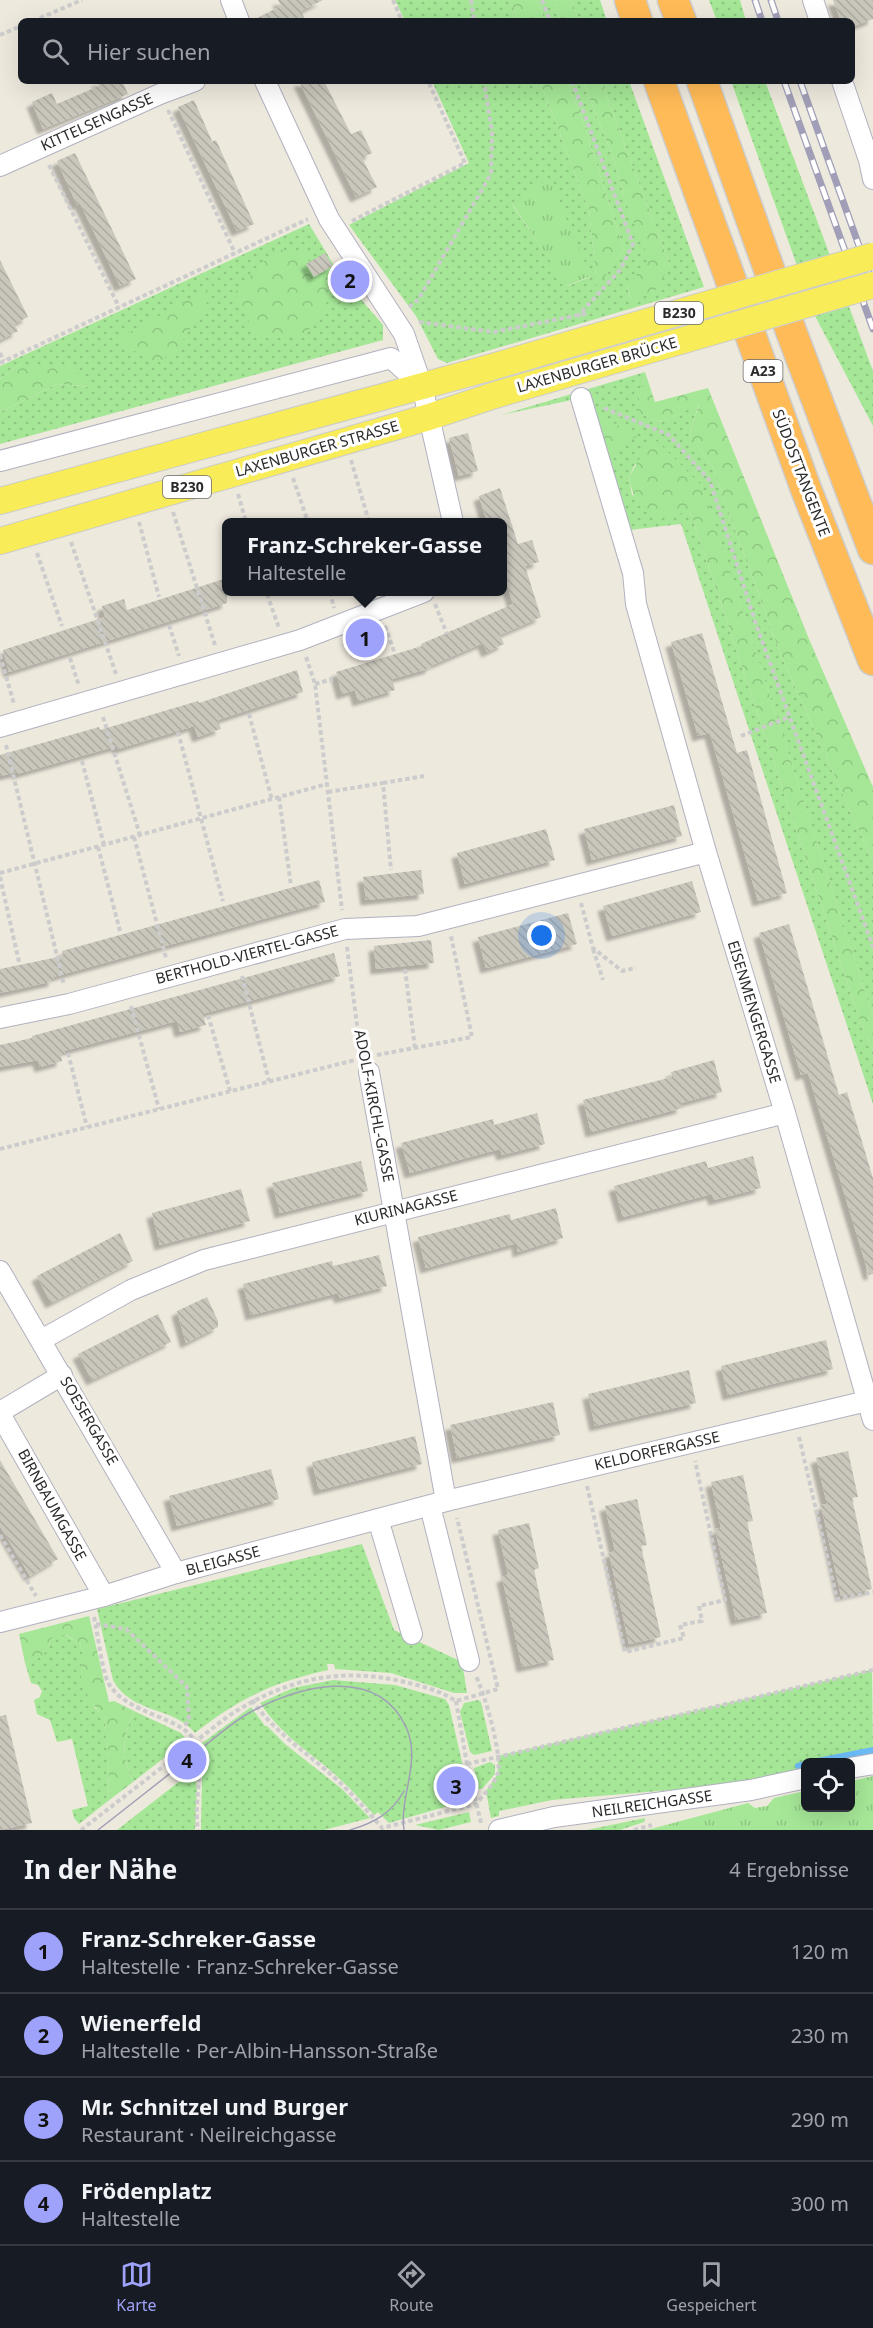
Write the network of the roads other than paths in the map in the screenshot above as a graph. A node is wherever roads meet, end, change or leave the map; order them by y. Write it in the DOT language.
graph roads {
  1 [pos="231,0"];
  2 [pos="630,0"];
  3 [pos="673,0"];
  4 [pos="813,0"];
  5 [pos="238,18"];
  6 [pos="636,18"];
  7 [pos="680,18"];
  8 [pos="819,18"];
  9 [pos="187,84"];
  10 [pos="266,84"];
  11 [pos="660,84"];
  12 [pos="703,84"];
  13 [pos="843,84"];
  14 [pos="0,166"];
  15 [pos="873,179"];
  16 [pos="873,256"];
  17 [pos="873,285"];
  18 [pos="422,386"];
  19 [pos="495,395"];
  20 [pos="581,398"];
  21 [pos="429,417"];
  22 [pos="0,461"];
  23 [pos="0,501"];
  24 [pos="452,518"];
  25 [pos="0,541"];
  26 [pos="873,549"];
  27 [pos="429,597"];
  28 [pos="873,660"];
  29 [pos="7,725"];
  30 [pos="706,852"];
  31 [pos="0,1018"];
  32 [pos="365,1065"];
  33 [pos="785,1113"];
  34 [pos="395,1211"];
  35 [pos="0,1271"];
  36 [pos="41,1340"];
  37 [pos="62,1375"];
  38 [pos="867,1401"];
  39 [pos="873,1420"];
  40 [pos="2,1421"];
  41 [pos="438,1503"];
  42 [pos="378,1519"];
  43 [pos="176,1573"];
  44 [pos="97,1598"];
  45 [pos="0,1622"];
  46 [pos="412,1634"];
  47 [pos="469,1661"];
  48 [pos="873,1764"];
  49 [pos="855,1767"];
  50 [pos="801,1779"];
  51 [pos="499,1830"];
  1 -- 5 [label="street"];
  2 -- 6 [label="highway"];
  3 -- 7 [label="highway"];
  4 -- 8 [label="street"];
  9 -- 14 [label="street, KITTELSENGASSE"];
  10 -- 18 [label="street"];
  11 -- 28 [label="highway, SÜDOSTTANGENTE / A23"];
  12 -- 26 [label="highway, A23"];
  13 -- 15 [label="street"];
  16 -- 18 [label="main road, LAXENBURGER BRÜCKE / B230, bridge"];
  17 -- 19 [label="main road, LAXENBURGER BRÜCKE / B230, bridge"];
  18 -- 21 [label="street"];
  18 -- 22 [label="street"];
  18 -- 23 [label="main road, B230"];
  19 -- 21 [label="main road, LAXENBURGER STRASSE / B230"];
  20 -- 30 [label="street, EISENMENGERGASSE"];
  21 -- 24 [label="street"];
  21 -- 25 [label="main road, LAXENBURGER STRASSE / B230"];
  27 -- 29 [label="street"];
  30 -- 31 [label="street, BERTHOLD-VIERTEL-GASSE"];
  30 -- 33 [label="street, EISENMENGERGASSE"];
  32 -- 34 [label="street, ADOLF-KIRCHL-GASSE"];
  33 -- 34 [label="street, KIURINAGASSE"];
  33 -- 38 [label="street, EISENMENGERGASSE"];
  34 -- 36 [label="street, KIURINAGASSE"];
  34 -- 41 [label="street, ADOLF-KIRCHL-GASSE"];
  35 -- 36 [label="street, SOESERGASSE"];
  36 -- 37 [label="street, SOESERGASSE"];
  37 -- 40 [label="street, BIRNBAUMGASSE"];
  37 -- 43 [label="street, SOESERGASSE"];
  38 -- 39 [label="street, EISENMENGERGASSE"];
  38 -- 41 [label="street, KELDORFERGASSE"];
  40 -- 44 [label="street, BIRNBAUMGASSE"];
  41 -- 42 [label="street, BLEIGASSE"];
  41 -- 47 [label="street, ADOLF-KIRCHL-GASSE"];
  42 -- 43 [label="street, BLEIGASSE"];
  42 -- 46 [label="street"];
  43 -- 44 [label="street, BLEIGASSE"];
  44 -- 45 [label="street, BLEIGASSE"];
  48 -- 49 [label="street"];
  50 -- 51 [label="street, NEILREICHGASSE"];
}
